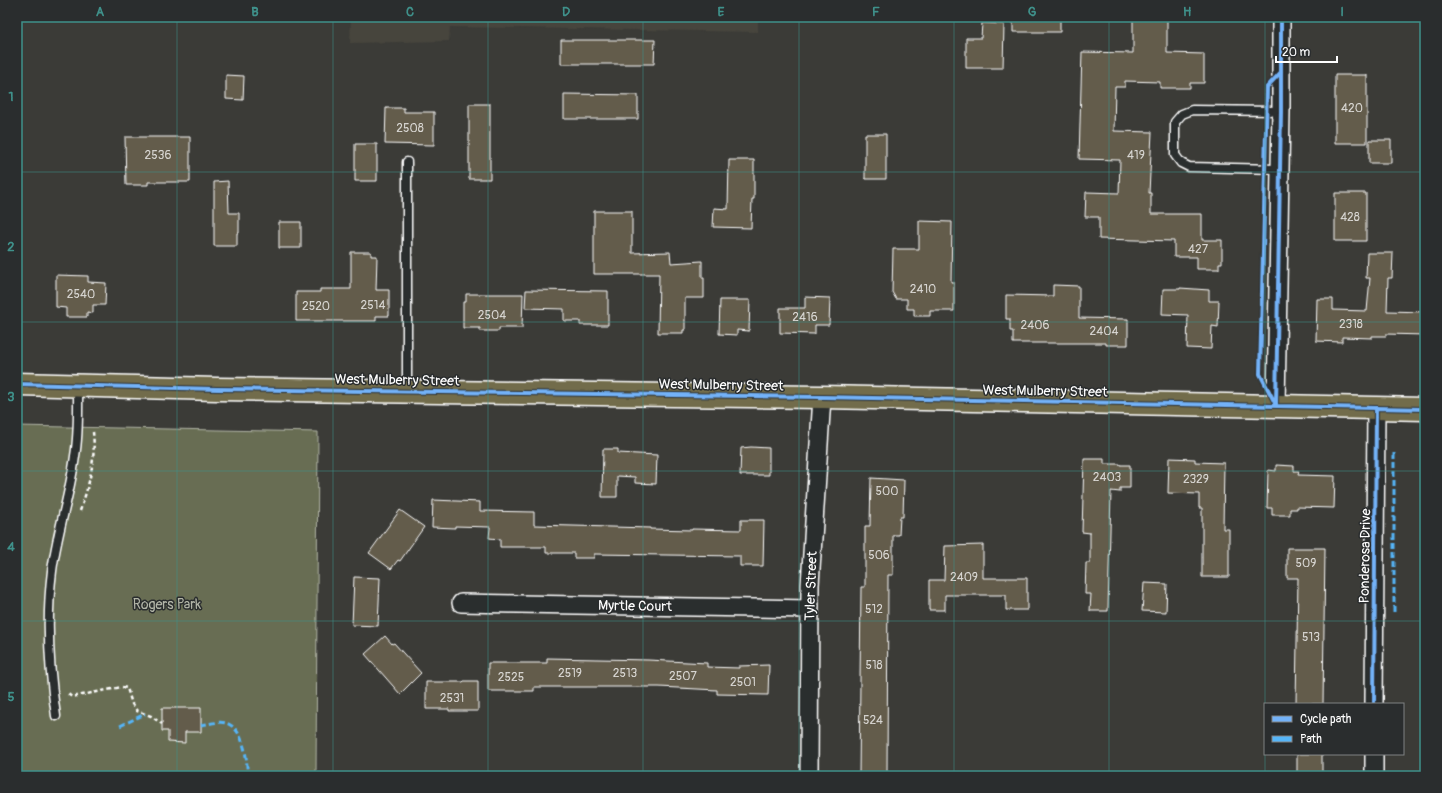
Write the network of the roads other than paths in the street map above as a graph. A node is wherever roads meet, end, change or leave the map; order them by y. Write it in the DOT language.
graph roads {
  1 [pos="1281,17"];
  2 [pos="1281,111"];
  3 [pos="407,162"];
  4 [pos="1280,169"];
  5 [pos="17,384"];
  6 [pos="78,385"];
  7 [pos="407,391"];
  8 [pos="822,397"];
  9 [pos="1276,405"];
  10 [pos="1376,408"];
  11 [pos="1425,409"];
  12 [pos="461,603"];
  13 [pos="809,609"];
  14 [pos="1374,703"];
  15 [pos="56,716"];
  16 [pos="1374,755"];
  17 [pos="809,776"];
  18 [pos="1374,776"];
  1 -- 2 [label="street"];
  2 -- 4 [label="street"];
  2 -- 4 [label="lane"];
  3 -- 7 [label="lane"];
  4 -- 9 [label="street"];
  5 -- 6 [label="main road, West Mulberry Street"];
  6 -- 7 [label="main road, West Mulberry Street"];
  6 -- 15 [label="lane"];
  7 -- 8 [label="main road, West Mulberry Street"];
  8 -- 9 [label="main road, West Mulberry Street"];
  8 -- 13 [label="street, Tyler Street"];
  9 -- 10 [label="main road, West Mulberry Street"];
  10 -- 11 [label="main road, West Mulberry Street"];
  10 -- 14 [label="street, Ponderosa Drive"];
  12 -- 13 [label="street, Myrtle Court"];
  13 -- 17 [label="street, Tyler Street"];
  16 -- 18 [label="street"];
}
